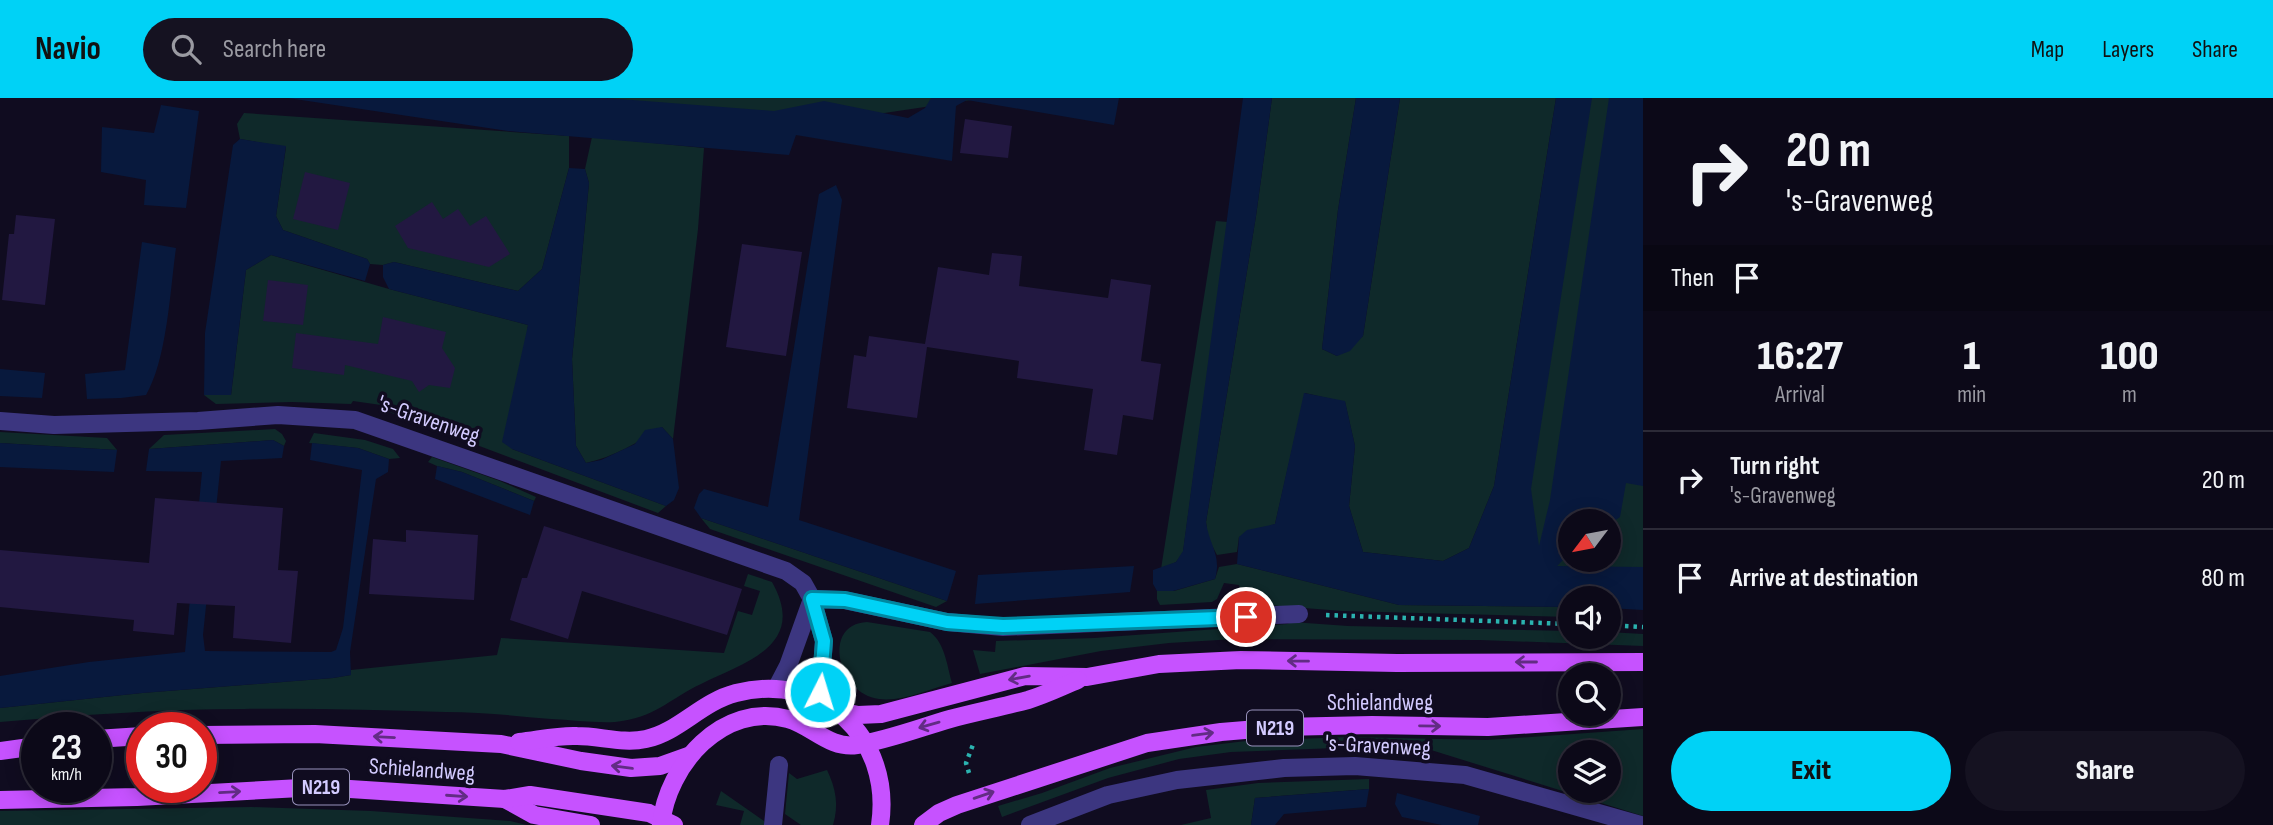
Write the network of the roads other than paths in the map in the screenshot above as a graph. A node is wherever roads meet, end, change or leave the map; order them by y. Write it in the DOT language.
graph roads {
  1 [pos="0,421"];
  2 [pos="812,599"];
  3 [pos="1299,614"];
  4 [pos="1643,662"];
  5 [pos="1087,677"];
  6 [pos="776,689"];
  7 [pos="831,707"];
  8 [pos="1643,717"];
  9 [pos="743,720"];
  10 [pos="217,735"];
  11 [pos="866,743"];
  12 [pos="501,744"];
  13 [pos="21,748"];
  14 [pos="0,751"];
  15 [pos="688,756"];
  16 [pos="779,765"];
  17 [pos="505,799"];
  18 [pos="0,800"];
  19 [pos="666,822"];
  20 [pos="591,825"];
  21 [pos="773,825"];
  22 [pos="880,825"];
  23 [pos="923,825"];
  24 [pos="1030,825"];
  25 [pos="1641,825"];
  1 -- 2 [label="street, 's-Gravenweg"];
  2 -- 3 [label="street"];
  2 -- 6 [label="street"];
  2 -- 7 [label="street, 's-Gravenweg"];
  4 -- 5 [label="main road, Schielandweg / N219, one-way"];
  5 -- 7 [label="main road, Schielandweg / N219, one-way"];
  5 -- 11 [label="main road, Schielandweg / N219, one-way"];
  6 -- 7 [label="main road, N219"];
  6 -- 9 [label="main road, N219"];
  6 -- 12 [label="main road, Schielandweg / N219"];
  7 -- 11 [label="main road, N219"];
  23 -- 8 [label="main road, Schielandweg / N219, one-way"];
  9 -- 11 [label="main road, N219"];
  9 -- 15 [label="main road, N219"];
  12 -- 10 [label="main road, Schielandweg / N219, one-way"];
  11 -- 22 [label="main road, N219"];
  15 -- 12 [label="main road, Schielandweg / N219, one-way"];
  13 -- 14 [label="main road"];
  15 -- 19 [label="main road, N219"];
  16 -- 21 [label="street"];
  18 -- 17 [label="main road, Schielandweg / N219, one-way"];
  17 -- 19 [label="main road, Schielandweg / N219"];
  17 -- 20 [label="main road, Schielandweg / N219"];
  24 -- 25 [label="street, 's-Gravenweg"];
}
